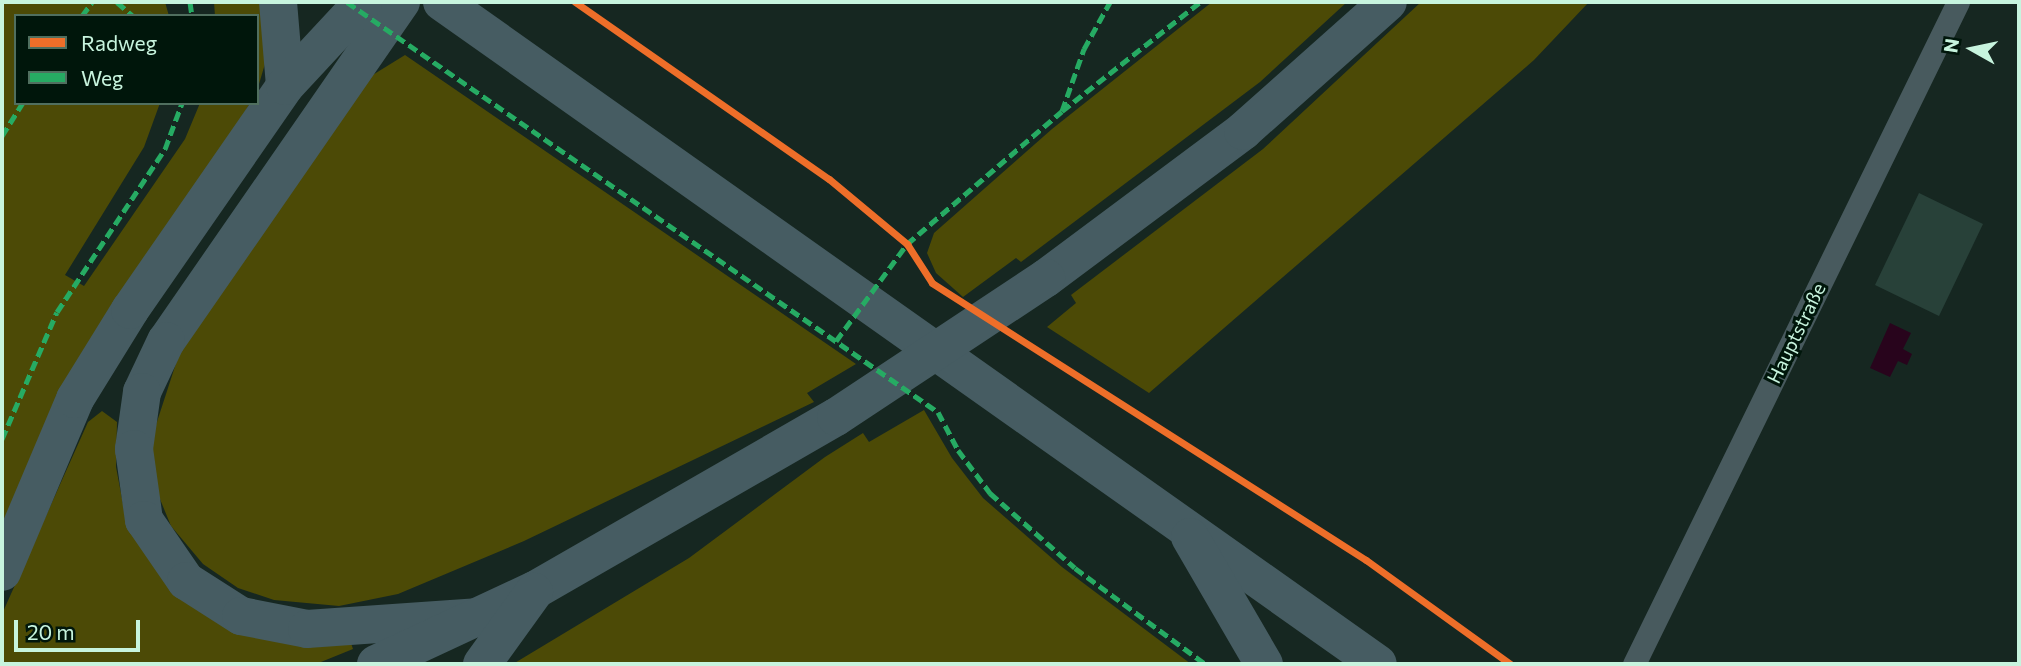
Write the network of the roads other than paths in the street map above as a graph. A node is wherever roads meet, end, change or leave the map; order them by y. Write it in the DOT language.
graph roads {
  1 [pos="278,2"];
  2 [pos="363,2"];
  3 [pos="401,2"];
  4 [pos="442,2"];
  5 [pos="1388,2"];
  6 [pos="1958,2"];
  7 [pos="285,86"];
  8 [pos="1180,520"];
  9 [pos="2,572"];
  10 [pos="535,590"];
  11 [pos="477,617"];
  12 [pos="1370,662"];
  13 [pos="376,664"];
  14 [pos="482,664"];
  15 [pos="1264,664"];
  16 [pos="1634,664"];
  1 -- 7 [label="main road"];
  2 -- 7 [label="main road"];
  3 -- 11 [label="main road"];
  4 -- 8 [label="main road"];
  5 -- 10 [label="main road, bridge"];
  6 -- 16 [label="lane, Hauptstraße"];
  7 -- 9 [label="main road"];
  8 -- 12 [label="main road"];
  8 -- 15 [label="main road"];
  10 -- 11 [label="main road"];
  10 -- 14 [label="main road"];
  11 -- 13 [label="main road"];
}
